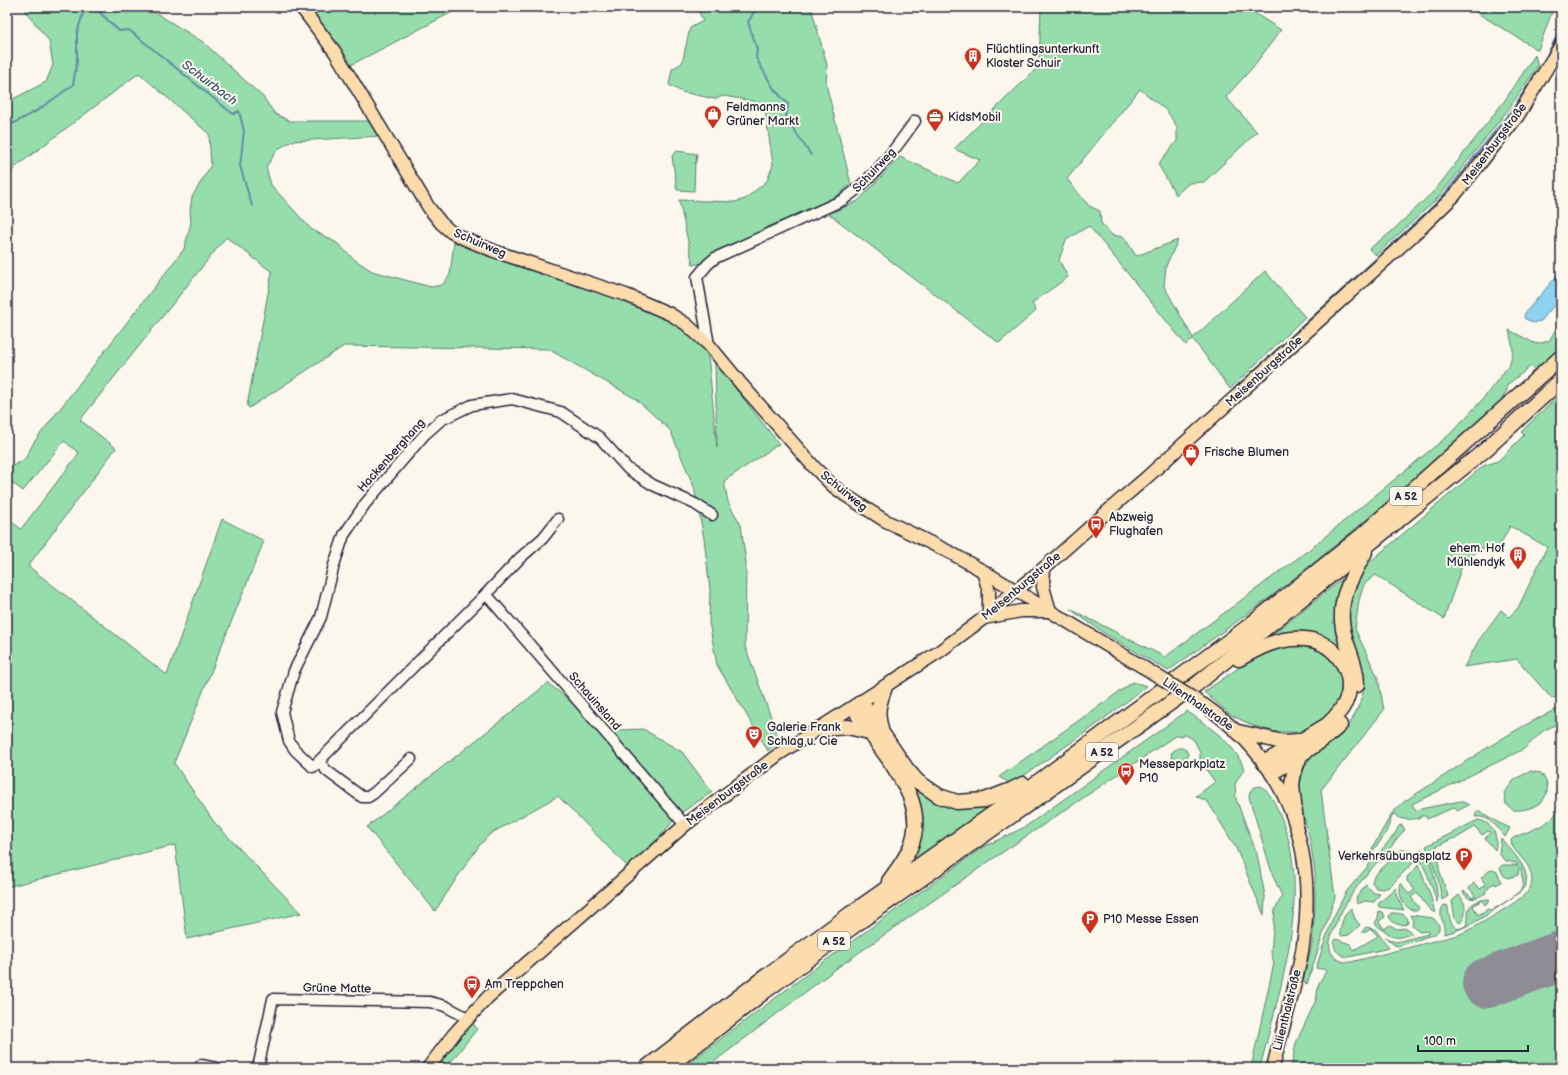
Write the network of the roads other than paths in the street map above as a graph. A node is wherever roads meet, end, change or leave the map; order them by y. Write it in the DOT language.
graph roads {
  1 [pos="301,7"];
  2 [pos="1561,45"];
  3 [pos="916,121"];
  4 [pos="709,345"];
  5 [pos="1561,357"];
  6 [pos="1561,380"];
  7 [pos="712,515"];
  8 [pos="558,519"];
  9 [pos="1369,546"];
  10 [pos="1044,568"];
  11 [pos="983,571"];
  12 [pos="1016,590"];
  13 [pos="486,594"];
  14 [pos="1050,611"];
  15 [pos="986,616"];
  16 [pos="1197,684"];
  17 [pos="885,687"];
  18 [pos="857,704"];
  19 [pos="818,729"];
  20 [pos="875,731"];
  21 [pos="1238,732"];
  22 [pos="1300,741"];
  23 [pos="1300,756"];
  24 [pos="411,759"];
  25 [pos="1064,762"];
  26 [pos="316,765"];
  27 [pos="1268,768"];
  28 [pos="1296,823"];
  29 [pos="685,825"];
  30 [pos="884,889"];
  31 [pos="468,1018"];
  32 [pos="201,1065"];
  33 [pos="217,1068"];
  34 [pos="258,1068"];
  35 [pos="428,1068"];
  36 [pos="646,1068"];
  37 [pos="668,1068"];
  38 [pos="1273,1068"];
  1 -- 4 [label="main road, Schuirweg"];
  2 -- 10 [label="main road, Meisenburgstraße"];
  3 -- 4 [label="street, Schuirweg"];
  4 -- 11 [label="main road, Schuirweg"];
  5 -- 25 [label="highway, A 52"];
  6 -- 9 [label="highway, A 52"];
  7 -- 26 [label="street, Hackenberghang"];
  8 -- 13 [label="street"];
  9 -- 16 [label="highway, A 52"];
  9 -- 23 [label="highway"];
  10 -- 12 [label="main road, Meisenburgstraße"];
  10 -- 14 [label="main road"];
  11 -- 12 [label="main road, Schuirweg"];
  11 -- 15 [label="main road"];
  12 -- 14 [label="main road, Lilienthalstraße"];
  12 -- 15 [label="main road, Meisenburgstraße"];
  13 -- 26 [label="street"];
  13 -- 29 [label="street, Schauinsland"];
  14 -- 15 [label="main road"];
  14 -- 21 [label="main road, Lilienthalstraße, bridge"];
  15 -- 17 [label="main road, Meisenburgstraße"];
  16 -- 22 [label="highway"];
  16 -- 37 [label="highway, A 52"];
  17 -- 18 [label="main road, Meisenburgstraße"];
  17 -- 20 [label="highway"];
  18 -- 19 [label="main road, Meisenburgstraße"];
  18 -- 20 [label="highway"];
  19 -- 20 [label="highway"];
  19 -- 29 [label="main road, Meisenburgstraße"];
  20 -- 25 [label="highway"];
  20 -- 30 [label="highway"];
  21 -- 22 [label="highway"];
  21 -- 27 [label="main road, Lilienthalstraße"];
  22 -- 27 [label="highway"];
  23 -- 27 [label="highway"];
  23 -- 28 [label="highway"];
  24 -- 26 [label="street"];
  25 -- 30 [label="highway, A 52"];
  27 -- 28 [label="main road, Lilienthalstraße"];
  28 -- 38 [label="main road, Lilienthalstraße"];
  29 -- 31 [label="main road, Meisenburgstraße"];
  30 -- 36 [label="highway, A 52"];
  31 -- 34 [label="street, Grüne Matte"];
  31 -- 35 [label="main road, Meisenburgstraße"];
  32 -- 33 [label="street"];
}
